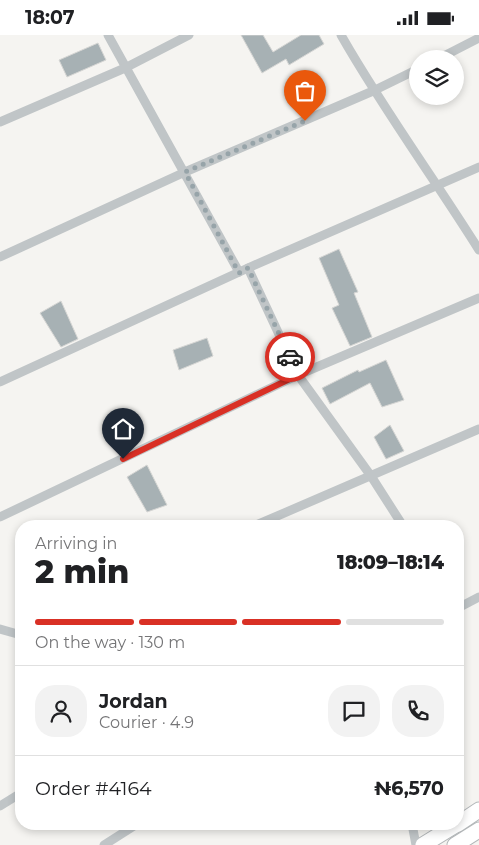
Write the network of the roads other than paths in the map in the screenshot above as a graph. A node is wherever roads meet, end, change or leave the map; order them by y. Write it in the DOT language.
graph roads {
  1 [pos="108,35"];
  2 [pos="189,35"];
  3 [pos="341,35"];
  4 [pos="479,38"];
  5 [pos="456,50"];
  6 [pos="125,68"];
  7 [pos="409,73"];
  8 [pos="373,91"];
  9 [pos="0,122"];
  10 [pos="479,167"];
  11 [pos="185,172"];
  12 [pos="439,185"];
  13 [pos="479,250"];
  14 [pos="0,257"];
  15 [pos="248,268"];
  16 [pos="239,273"];
  17 [pos="479,298"];
  18 [pos="298,375"];
  19 [pos="0,382"];
  20 [pos="479,429"];
  21 [pos="371,476"];
  22 [pos="0,517"];
  23 [pos="268,520"];
  24 [pos="399,520"];
  25 [pos="479,597"];
  26 [pos="464,605"];
  27 [pos="0,629"];
  28 [pos="15,633"];
  29 [pos="15,797"];
  30 [pos="0,806"];
  31 [pos="479,810"];
  32 [pos="464,820"];
  33 [pos="128,830"];
  34 [pos="413,830"];
  35 [pos="447,830"];
  36 [pos="479,830"];
  37 [pos="104,845"];
  38 [pos="416,845"];
  39 [pos="423,845"];
  40 [pos="455,845"];
  1 -- 6 [label="street"];
  2 -- 6 [label="street"];
  3 -- 8 [label="street"];
  4 -- 5 [label="street"];
  6 -- 9 [label="street"];
  6 -- 11 [label="street"];
  7 -- 8 [label="street"];
  8 -- 11 [label="street"];
  8 -- 12 [label="street"];
  10 -- 12 [label="street"];
  11 -- 14 [label="street"];
  11 -- 16 [label="street"];
  12 -- 13 [label="street"];
  12 -- 15 [label="street"];
  15 -- 16 [label="street"];
  15 -- 18 [label="street"];
  16 -- 19 [label="street"];
  17 -- 18 [label="street"];
  18 -- 21 [label="street"];
  18 -- 22 [label="street"];
  20 -- 21 [label="street"];
  21 -- 23 [label="street"];
  21 -- 24 [label="street"];
  25 -- 26 [label="street"];
  27 -- 28 [label="street"];
  29 -- 30 [label="street"];
  31 -- 32 [label="highway"];
  33 -- 37 [label="street"];
  34 -- 38 [label="street"];
  35 -- 39 [label="highway"];
  36 -- 40 [label="highway"];
}
